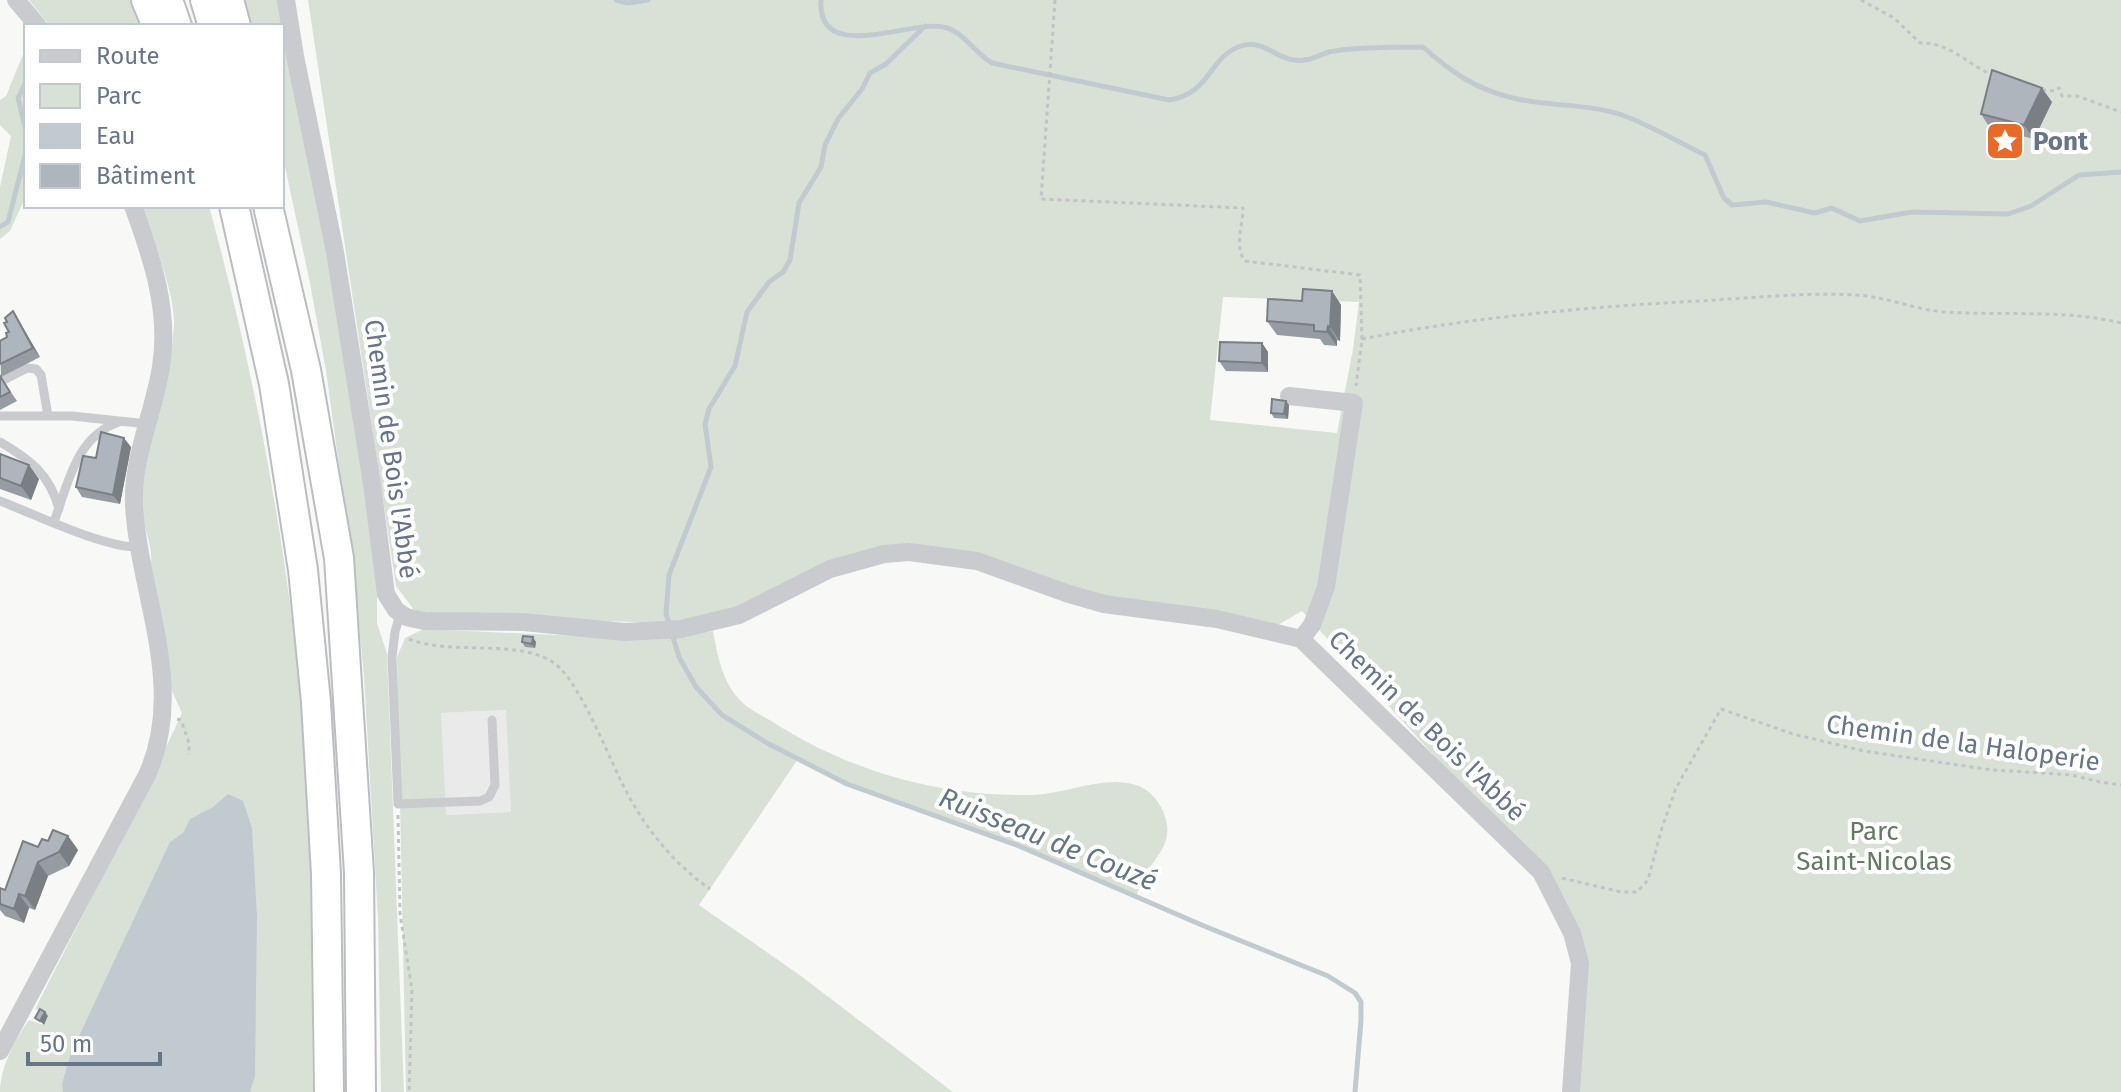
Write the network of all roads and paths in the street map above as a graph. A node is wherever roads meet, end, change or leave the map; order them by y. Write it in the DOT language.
graph roads {
  1 [pos="16,0"];
  2 [pos="146,0"];
  3 [pos="168,0"];
  4 [pos="205,0"];
  5 [pos="229,0"];
  6 [pos="286,0"];
  7 [pos="1055,0"];
  8 [pos="1861,0"];
  9 [pos="36,24"];
  10 [pos="156,24"];
  11 [pos="176,24"];
  12 [pos="212,24"];
  13 [pos="235,24"];
  14 [pos="2004,79"];
  15 [pos="2035,90"];
  16 [pos="2121,112"];
  17 [pos="134,208"];
  18 [pos="234,208"];
  19 [pos="268,208"];
  20 [pos="2121,323"];
  21 [pos="1362,339"];
  22 [pos="0,382"];
  23 [pos="1289,396"];
  24 [pos="1354,403"];
  25 [pos="0,416"];
  26 [pos="48,416"];
  27 [pos="122,421"];
  28 [pos="148,424"];
  29 [pos="0,442"];
  30 [pos="0,501"];
  31 [pos="59,509"];
  32 [pos="54,522"];
  33 [pos="139,547"];
  34 [pos="398,623"];
  35 [pos="1301,639"];
  36 [pos="162,713"];
  37 [pos="492,720"];
  38 [pos="189,755"];
  39 [pos="2121,785"];
  40 [pos="398,804"];
  41 [pos="1541,872"];
  42 [pos="710,889"];
  43 [pos="0,1051"];
  44 [pos="329,1092"];
  45 [pos="361,1092"];
  46 [pos="409,1092"];
  47 [pos="1571,1092"];
  1 -- 9 [label="street"];
  2 -- 10 [label="highway"];
  3 -- 11 [label="highway"];
  4 -- 12 [label="highway"];
  5 -- 13 [label="highway"];
  6 -- 34 [label="street, Chemin de Bois l'Abbé"];
  7 -- 21 [label="path"];
  8 -- 14 [label="path"];
  15 -- 16 [label="path"];
  17 -- 28 [label="street"];
  18 -- 44 [label="highway"];
  19 -- 45 [label="highway"];
  20 -- 21 [label="path"];
  21 -- 24 [label="path"];
  22 -- 26 [label="lane"];
  23 -- 24 [label="street"];
  24 -- 35 [label="street"];
  25 -- 26 [label="lane"];
  26 -- 27 [label="lane"];
  27 -- 28 [label="lane"];
  27 -- 31 [label="lane"];
  28 -- 33 [label="street"];
  29 -- 31 [label="lane"];
  30 -- 32 [label="lane"];
  31 -- 32 [label="lane"];
  32 -- 33 [label="lane"];
  33 -- 36 [label="street"];
  34 -- 35 [label="street, Chemin de Bois l'Abbé"];
  34 -- 40 [label="lane"];
  34 -- 42 [label="path"];
  35 -- 41 [label="street, Chemin de Bois l'Abbé"];
  36 -- 38 [label="path"];
  36 -- 43 [label="street"];
  37 -- 40 [label="lane"];
  39 -- 41 [label="path, Chemin de la Haloperie"];
  40 -- 46 [label="path"];
  41 -- 47 [label="street, Chemin de Bois l'Abbé"];
}
